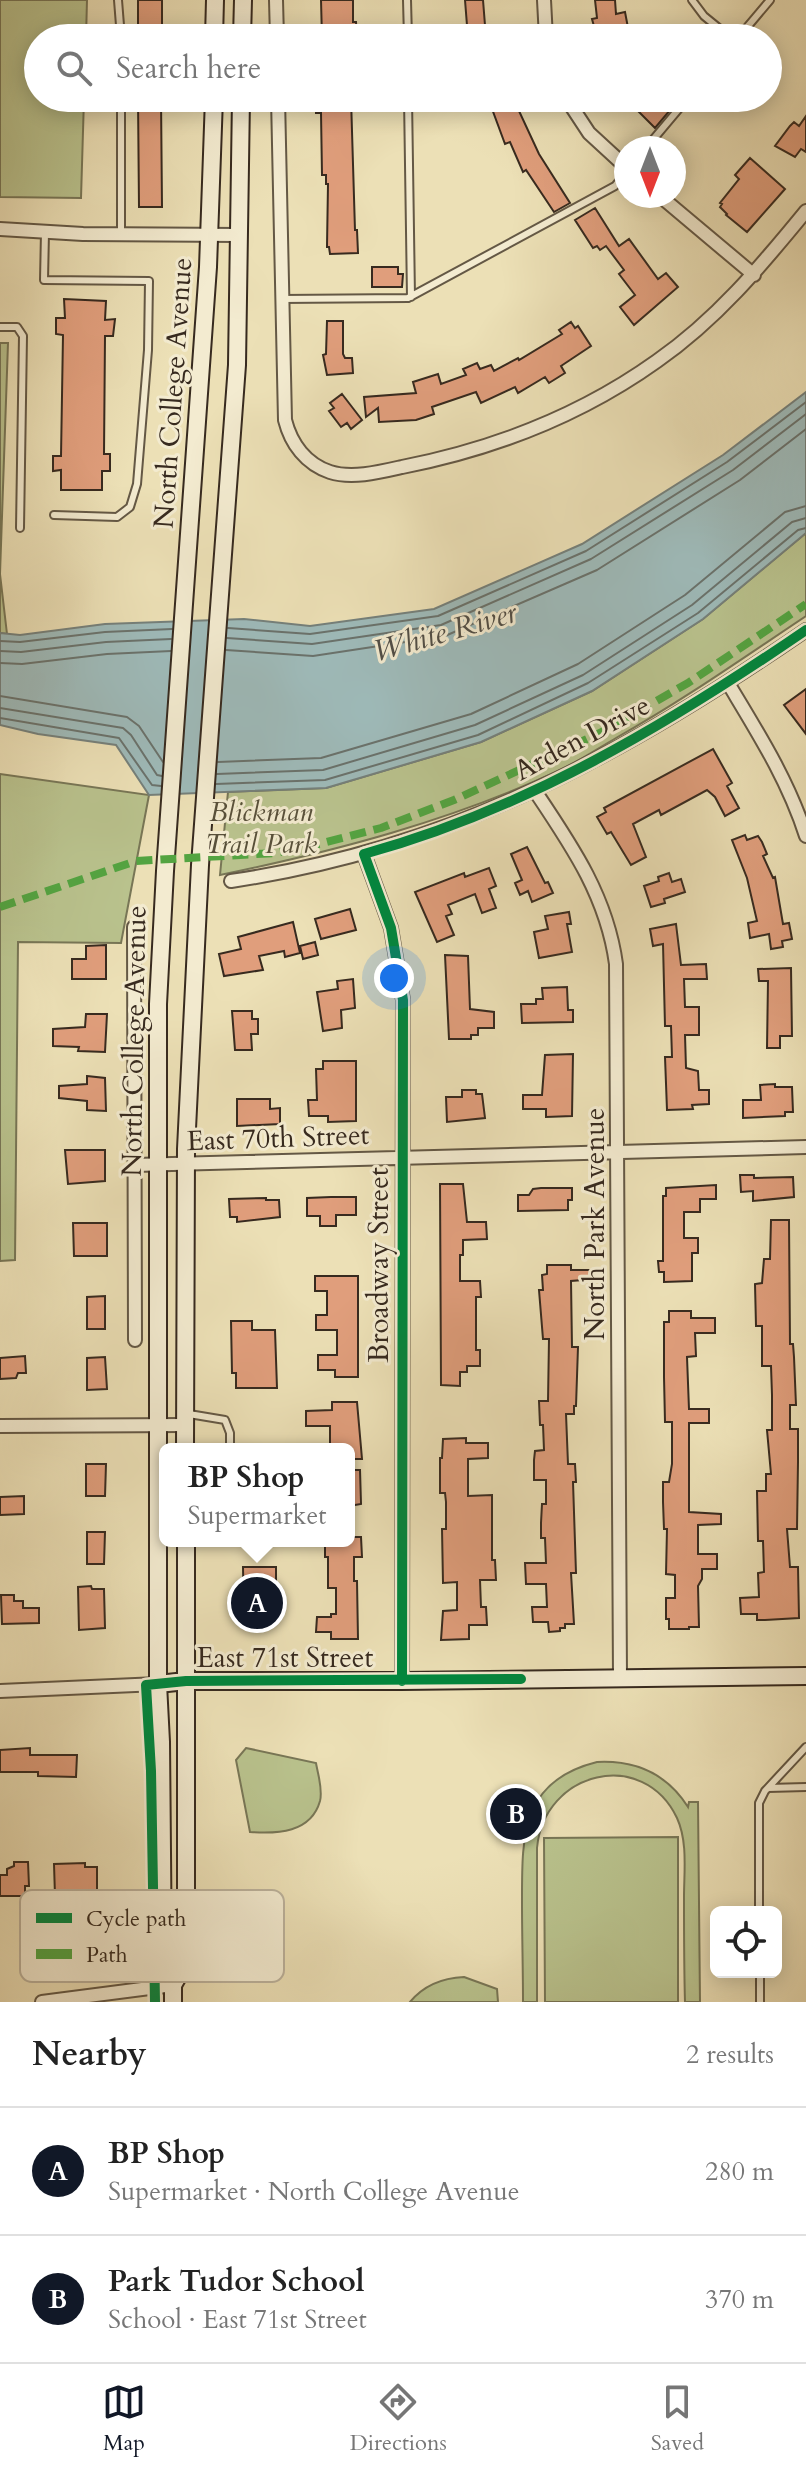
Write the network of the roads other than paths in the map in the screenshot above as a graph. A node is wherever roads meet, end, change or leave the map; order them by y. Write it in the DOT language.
graph roads {
  1 [pos="118,0"];
  2 [pos="215,0"];
  3 [pos="243,0"];
  4 [pos="276,0"];
  5 [pos="407,0"];
  6 [pos="544,0"];
  7 [pos="692,0"];
  8 [pos="770,0"];
  9 [pos="120,24"];
  10 [pos="214,24"];
  11 [pos="242,24"];
  12 [pos="277,24"];
  13 [pos="408,24"];
  14 [pos="545,24"];
  15 [pos="714,24"];
  16 [pos="750,24"];
  17 [pos="121,112"];
  18 [pos="214,112"];
  19 [pos="241,112"];
  20 [pos="278,112"];
  21 [pos="408,112"];
  22 [pos="575,112"];
  23 [pos="676,112"];
  24 [pos="656,136"];
  25 [pos="614,158"];
  26 [pos="614,187"];
  27 [pos="674,208"];
  28 [pos="806,211"];
  29 [pos="0,229"];
  30 [pos="45,230"];
  31 [pos="121,234"];
  32 [pos="210,234"];
  33 [pos="239,235"];
  34 [pos="754,275"];
  35 [pos="411,297"];
  36 [pos="281,299"];
  37 [pos="0,327"];
  38 [pos="54,515"];
  39 [pos="20,528"];
  40 [pos="806,630"];
  41 [pos="728,683"];
  42 [pos="535,791"];
  43 [pos="806,836"];
  44 [pos="364,854"];
  45 [pos="231,881"];
  46 [pos="134,927"];
  47 [pos="806,1147"];
  48 [pos="619,1152"];
  49 [pos="403,1158"];
  50 [pos="186,1164"];
  51 [pos="135,1165"];
  52 [pos="157,1165"];
  53 [pos="135,1340"];
  54 [pos="185,1419"];
  55 [pos="157,1425"];
  56 [pos="0,1426"];
  57 [pos="185,1443"];
  58 [pos="230,1443"];
  59 [pos="186,1547"];
  60 [pos="806,1676"];
  61 [pos="620,1678"];
  62 [pos="186,1681"];
  63 [pos="402,1681"];
  64 [pos="158,1684"];
  65 [pos="0,1691"];
  66 [pos="806,1747"];
  67 [pos="806,1787"];
  68 [pos="768,1788"];
  69 [pos="162,1890"];
  70 [pos="186,1890"];
  71 [pos="759,1906"];
  72 [pos="760,1978"];
  73 [pos="173,1994"];
  74 [pos="42,2002"];
  75 [pos="760,2002"];
  1 -- 9 [label="lane"];
  2 -- 10 [label="main road"];
  3 -- 11 [label="main road"];
  4 -- 12 [label="street"];
  5 -- 13 [label="lane"];
  6 -- 14 [label="street"];
  7 -- 15 [label="lane"];
  8 -- 16 [label="lane"];
  17 -- 31 [label="lane"];
  18 -- 32 [label="main road, North College Avenue"];
  19 -- 33 [label="main road, North College Avenue"];
  20 -- 36 [label="street"];
  21 -- 35 [label="lane"];
  22 -- 25 [label="street"];
  23 -- 24 [label="lane"];
  26 -- 35 [label="lane"];
  27 -- 34 [label="street"];
  28 -- 34 [label="street"];
  29 -- 30 [label="street"];
  30 -- 31 [label="street"];
  30 -- 38 [label="lane"];
  31 -- 32 [label="street"];
  32 -- 33 [label="street"];
  32 -- 52 [label="main road, North College Avenue"];
  33 -- 50 [label="main road, North College Avenue"];
  34 -- 36 [label="street"];
  35 -- 36 [label="lane"];
  37 -- 39 [label="lane"];
  40 -- 41 [label="street, Arden Drive"];
  41 -- 42 [label="street, Arden Drive"];
  41 -- 43 [label="street"];
  42 -- 44 [label="street, Arden Drive"];
  42 -- 48 [label="street, North Park Avenue"];
  44 -- 45 [label="street, Arden Drive"];
  44 -- 49 [label="street, Broadway Street"];
  46 -- 51 [label="street, North College Avenue"];
  47 -- 48 [label="street, East 70th Street"];
  48 -- 49 [label="street, East 70th Street"];
  48 -- 61 [label="street, North Park Avenue"];
  49 -- 50 [label="street, East 70th Street"];
  49 -- 63 [label="street, Broadway Street"];
  50 -- 52 [label="street, East 70th Street"];
  50 -- 54 [label="main road, North College Avenue"];
  51 -- 52 [label="street, East 70th Street"];
  51 -- 53 [label="street, North College Avenue"];
  52 -- 55 [label="main road, North College Avenue"];
  54 -- 55 [label="street"];
  54 -- 57 [label="main road, North College Avenue"];
  54 -- 58 [label="lane"];
  55 -- 56 [label="street"];
  55 -- 64 [label="main road, North College Avenue"];
  59 -- 62 [label="main road"];
  60 -- 61 [label="main road, East 71st Street"];
  61 -- 63 [label="main road, East 71st Street"];
  62 -- 63 [label="main road, East 71st Street"];
  62 -- 64 [label="main road, East 71st Street"];
  62 -- 70 [label="main road"];
  64 -- 65 [label="street, East 71st Street"];
  64 -- 69 [label="main road, North College Avenue"];
  66 -- 68 [label="lane"];
  67 -- 68 [label="lane"];
  68 -- 71 [label="lane"];
  72 -- 75 [label="lane"];
  73 -- 74 [label="street"];
}
